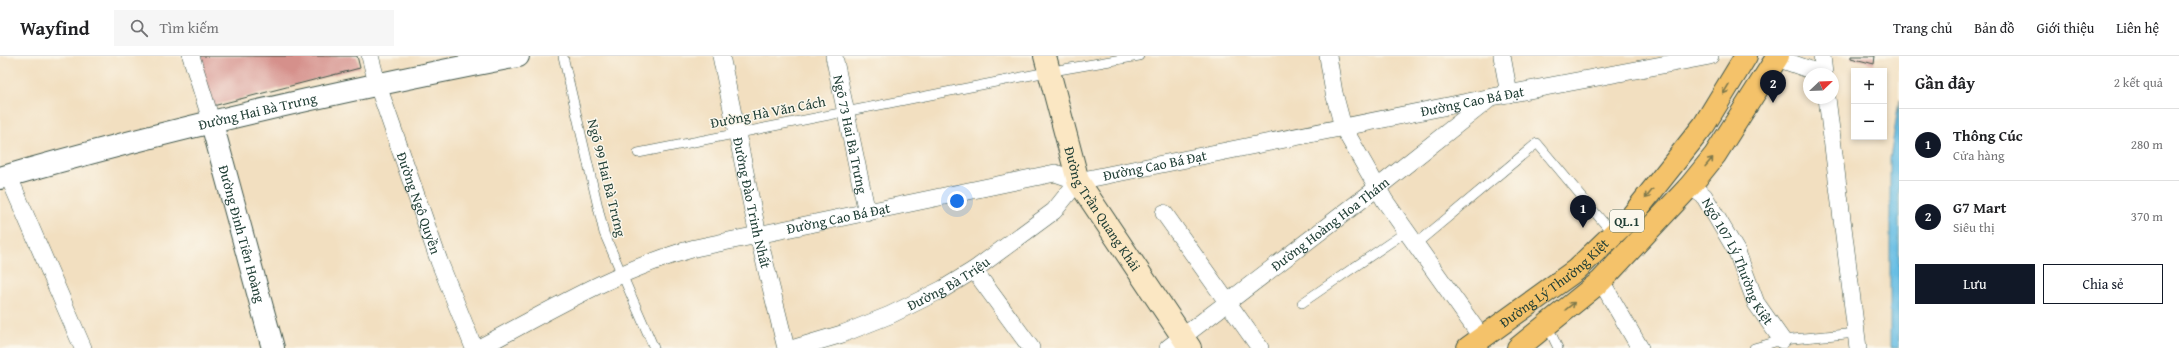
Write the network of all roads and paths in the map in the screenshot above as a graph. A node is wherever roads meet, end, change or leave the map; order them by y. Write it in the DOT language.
graph roads {
  1 [pos="190,56"];
  2 [pos="370,56"];
  3 [pos="518,56"];
  4 [pos="563,56"];
  5 [pos="721,56"];
  6 [pos="834,56"];
  7 [pos="1139,56"];
  8 [pos="1328,56"];
  9 [pos="1502,56"];
  10 [pos="1710,56"];
  11 [pos="1746,56"];
  12 [pos="1822,56"];
  13 [pos="1778,57"];
  14 [pos="1046,64"];
  15 [pos="1807,68"];
  16 [pos="1823,68"];
  17 [pos="377,83"];
  18 [pos="1509,94"];
  19 [pos="1492,97"];
  20 [pos="1828,104"];
  21 [pos="846,111"];
  22 [pos="211,120"];
  23 [pos="1343,127"];
  24 [pos="737,133"];
  25 [pos="638,153"];
  26 [pos="4,176"];
  27 [pos="1078,181"];
  28 [pos="1690,186"];
  29 [pos="1377,188"];
  30 [pos="1164,212"];
  31 [pos="867,213"];
  32 [pos="1612,234"];
  33 [pos="758,235"];
  34 [pos="1411,238"];
  35 [pos="974,270"];
  36 [pos="622,273"];
  37 [pos="1602,281"];
  38 [pos="1228,302"];
  39 [pos="1302,303"];
  40 [pos="1547,325"];
  41 [pos="1782,340"];
  42 [pos="1857,341"];
  43 [pos="1475,343"];
  44 [pos="1180,344"];
  45 [pos="797,347"];
  46 [pos="83,348"];
  47 [pos="273,348"];
  48 [pos="474,348"];
  49 [pos="479,348"];
  50 [pos="654,348"];
  51 [pos="1031,348"];
  52 [pos="1260,348"];
  53 [pos="1519,348"];
  54 [pos="1558,348"];
  55 [pos="1640,348"];
  56 [pos="1754,348"];
  1 -- 22 [label="street"];
  2 -- 17 [label="street, Đường Ngô Quyền"];
  3 -- 17 [label="street, Đường Hai Bà Trưng"];
  4 -- 36 [label="lane, Ngõ 99 Hai Bà Trưng"];
  5 -- 24 [label="street, Đường Đào Trinh Nhất"];
  6 -- 21 [label="street, Ngõ 73 Hai Bà Trưng"];
  7 -- 14 [label="lane, Đường Hà Văn Cách"];
  8 -- 23 [label="street"];
  9 -- 18 [label="street"];
  10 -- 18 [label="street, Đường Cao Bá Đạt"];
  11 -- 32 [label="main road, Đường Lý Thường Kiệt / QL.1, one-way"];
  12 -- 16 [label="street"];
  13 -- 15 [label="street"];
  28 -- 13 [label="main road, Đường Lý Thường Kiệt / QL.1, one-way"];
  14 -- 21 [label="lane, Đường Hà Văn Cách"];
  14 -- 27 [label="main road, Đường Trần Quang Khải"];
  17 -- 22 [label="street, Đường Hai Bà Trưng"];
  17 -- 48 [label="street, Đường Ngô Quyền"];
  18 -- 19 [label="street, Đường Cao Bá Đạt"];
  19 -- 23 [label="street, Đường Cao Bá Đạt"];
  19 -- 29 [label="street, Đường Hoàng Hoa Thám"];
  20 -- 42 [label="street"];
  21 -- 24 [label="lane, Đường Hà Văn Cách"];
  21 -- 31 [label="street, Ngõ 73 Hai Bà Trưng"];
  22 -- 26 [label="street, Đường Hai Bà Trưng"];
  22 -- 47 [label="street, Đường Đinh Tiên Hoàng"];
  23 -- 27 [label="street, Đường Cao Bá Đạt"];
  23 -- 29 [label="street"];
  24 -- 25 [label="lane, Đường Hà Văn Cách"];
  24 -- 33 [label="street, Đường Đào Trinh Nhất"];
  26 -- 46 [label="street"];
  27 -- 31 [label="street, Đường Cao Bá Đạt"];
  27 -- 35 [label="street, Đường Bà Triệu"];
  27 -- 44 [label="main road, Đường Trần Quang Khải"];
  28 -- 37 [label="main road, Đường Lý Thường Kiệt / QL.1"];
  28 -- 41 [label="street, Ngõ 107 Lý Thường Kiệt"];
  29 -- 34 [label="street"];
  29 -- 38 [label="street, Đường Hoàng Hoa Thám"];
  30 -- 38 [label="street"];
  31 -- 33 [label="street, Đường Cao Bá Đạt"];
  32 -- 34 [label="lane"];
  32 -- 43 [label="main road, Đường Lý Thường Kiệt / QL.1"];
  33 -- 36 [label="street, Đường Cao Bá Đạt"];
  33 -- 45 [label="street, Đường Đào Trinh Nhất"];
  34 -- 39 [label="lane"];
  34 -- 43 [label="street"];
  35 -- 45 [label="street, Đường Bà Triệu"];
  35 -- 51 [label="street"];
  36 -- 49 [label="street, Đường Cao Bá Đạt"];
  36 -- 50 [label="lane, Ngõ 99 Hai Bà Trưng"];
  40 -- 37 [label="main road, Đường Lý Thường Kiệt / QL.1, one-way"];
  37 -- 55 [label="street"];
  38 -- 44 [label="street, Đường Hoàng Hoa Thám"];
  38 -- 52 [label="street"];
  40 -- 53 [label="main road, Đường Lý Thường Kiệt / QL.1"];
  40 -- 54 [label="lane"];
  41 -- 42 [label="lane"];
  41 -- 56 [label="lane"];
}
